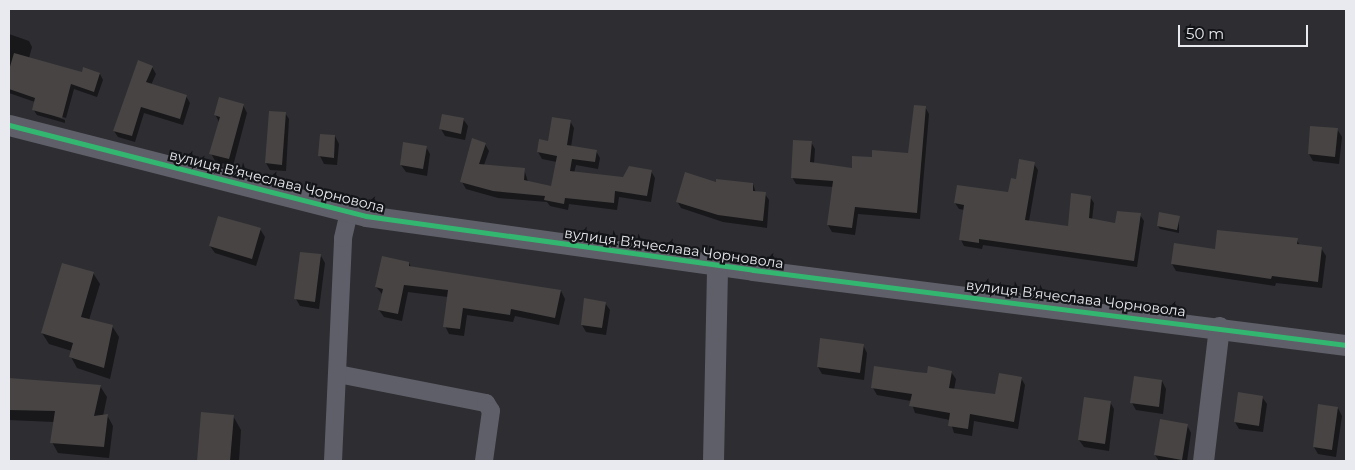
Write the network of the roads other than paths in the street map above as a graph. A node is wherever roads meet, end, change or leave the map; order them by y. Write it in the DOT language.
graph roads {
  1 [pos="9,125"];
  2 [pos="348,212"];
  3 [pos="717,265"];
  4 [pos="1219,327"];
  5 [pos="1346,344"];
  6 [pos="338,374"];
  7 [pos="333,461"];
  8 [pos="484,461"];
  9 [pos="713,461"];
  10 [pos="1202,461"];
  1 -- 2 [label="street, вулиця Вʼячеслава Чорновола"];
  2 -- 3 [label="street, вулиця Вʼячеслава Чорновола"];
  2 -- 6 [label="street"];
  3 -- 4 [label="street, вулиця Вʼячеслава Чорновола"];
  3 -- 9 [label="street"];
  4 -- 5 [label="street, вулиця Вʼячеслава Чорновола"];
  4 -- 10 [label="street"];
  6 -- 7 [label="street"];
  6 -- 8 [label="street"];
}
